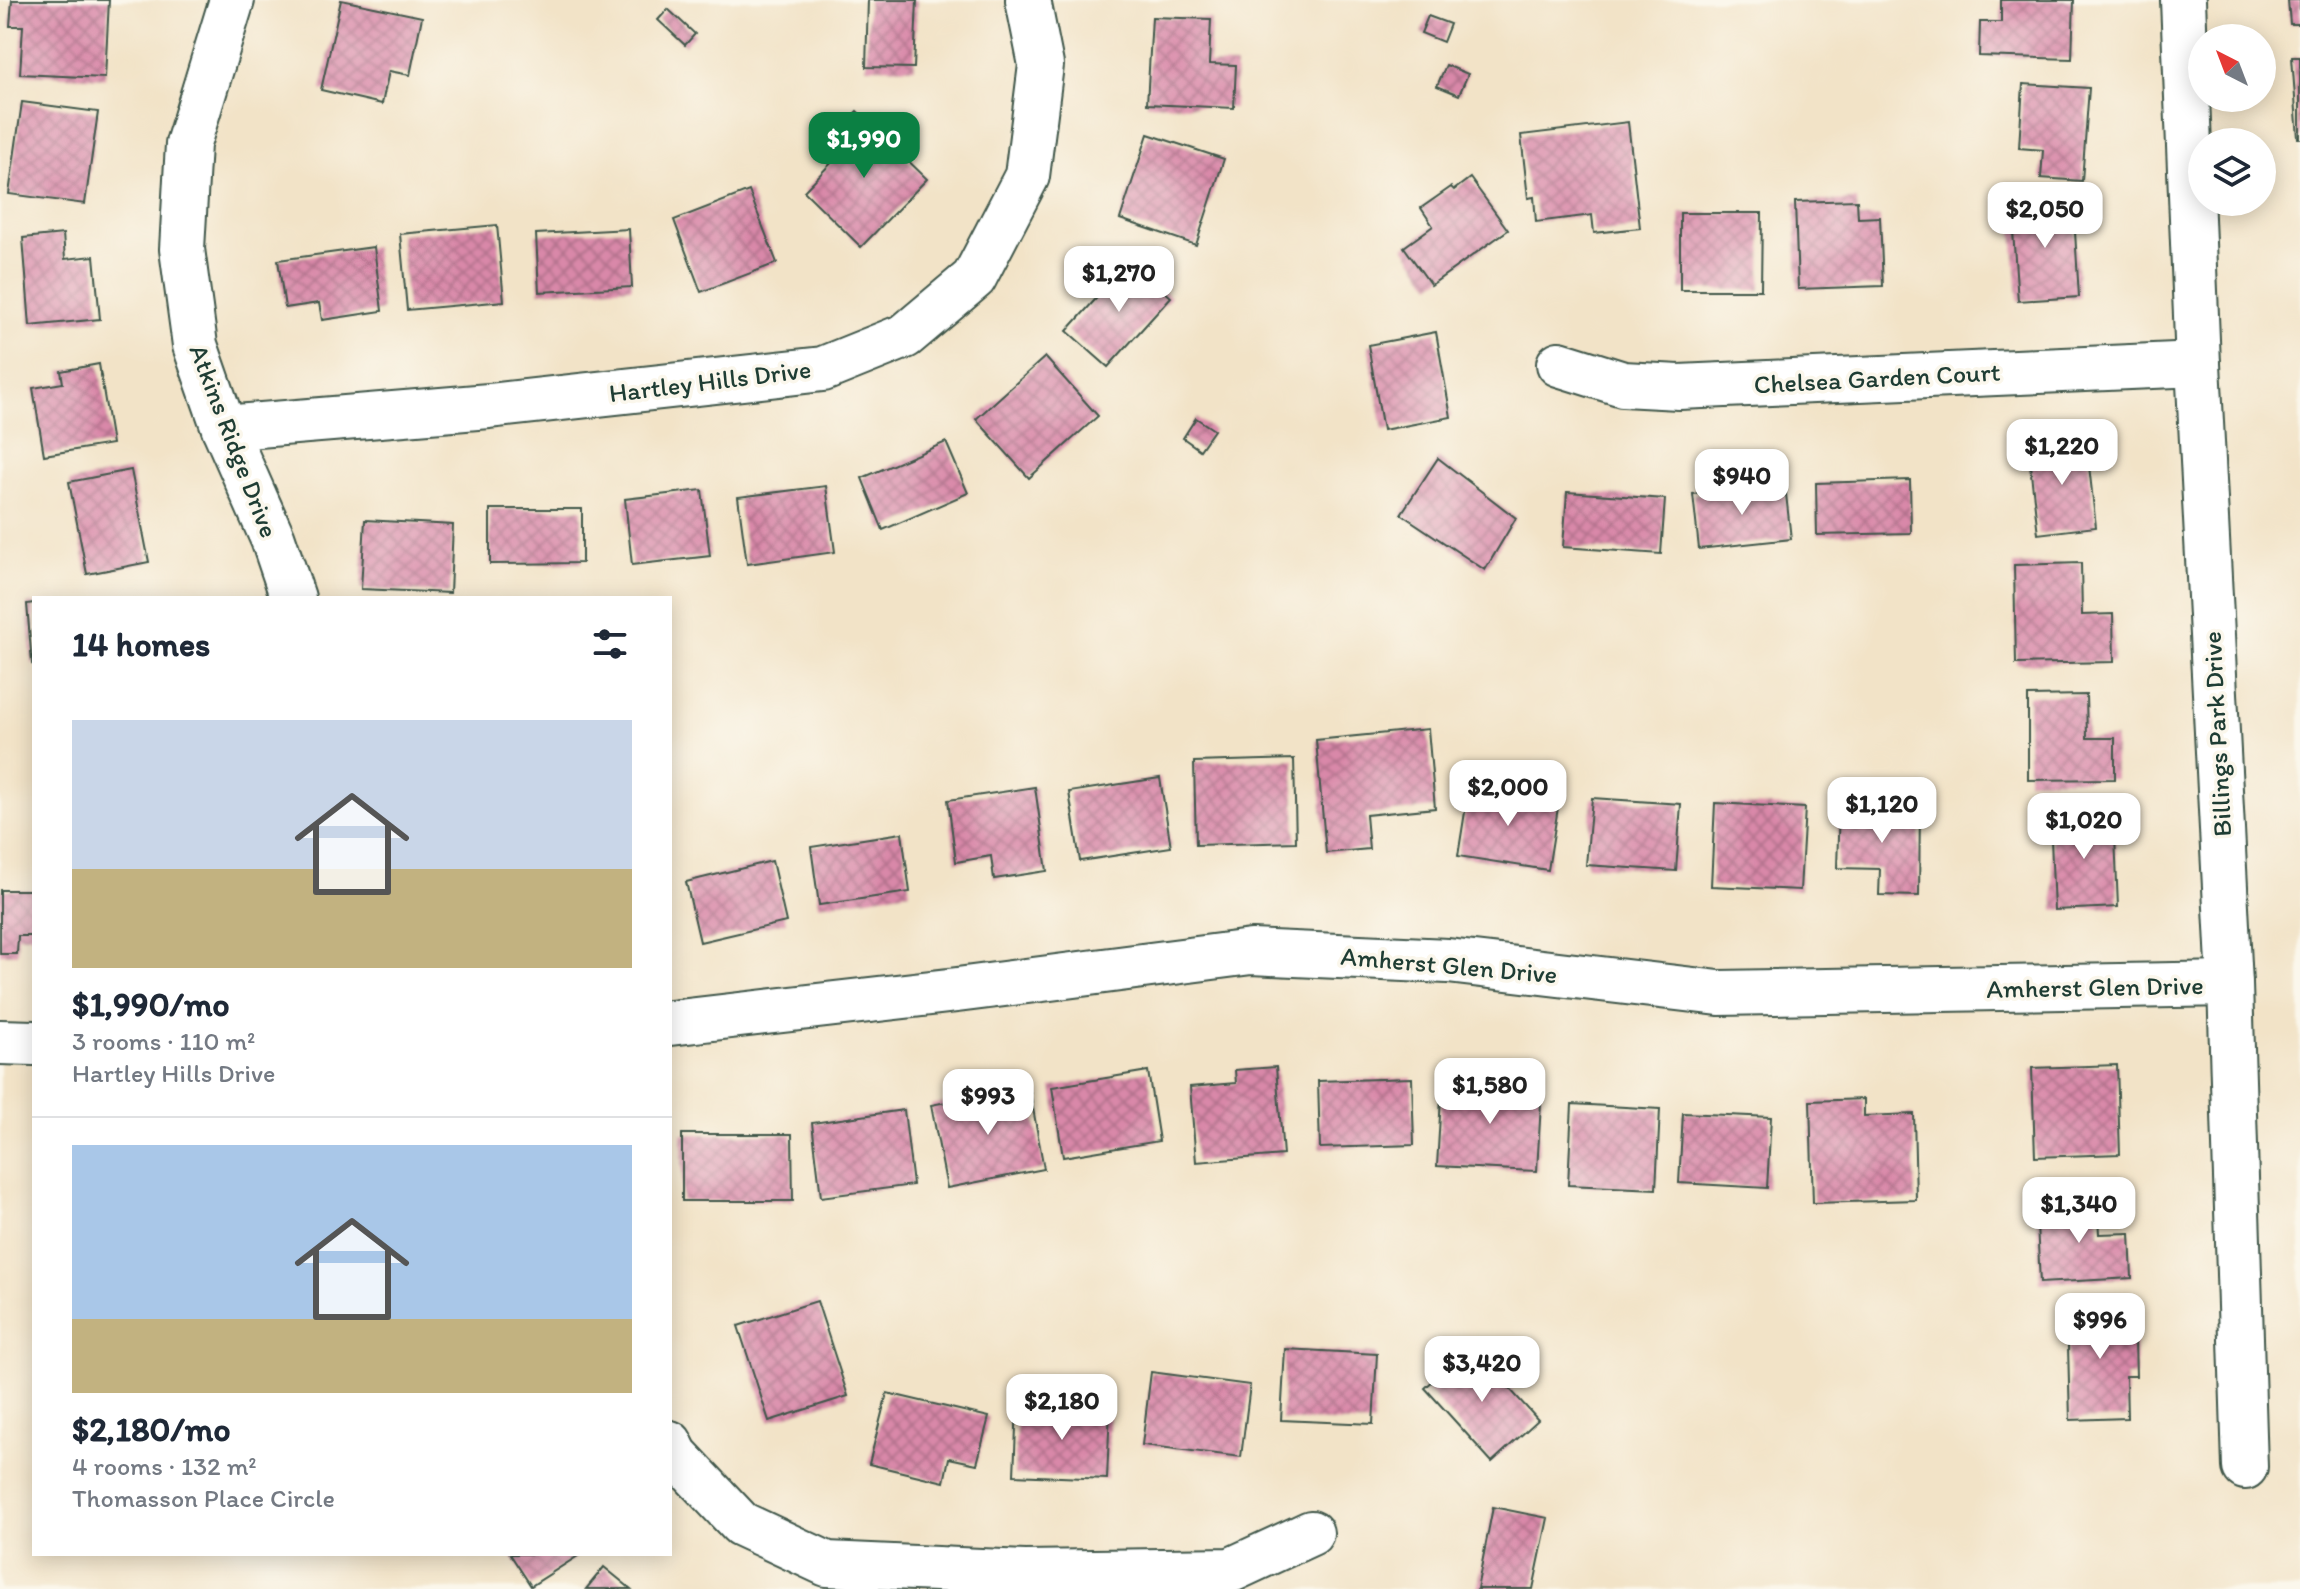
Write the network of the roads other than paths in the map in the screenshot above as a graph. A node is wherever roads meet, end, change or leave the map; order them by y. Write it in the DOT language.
graph roads {
  1 [pos="232,0"];
  2 [pos="1028,0"];
  3 [pos="2183,0"];
  4 [pos="1559,364"];
  5 [pos="2198,364"];
  6 [pos="224,428"];
  7 [pos="292,596"];
  8 [pos="2230,984"];
  9 [pos="672,1023"];
  10 [pos="0,1042"];
  11 [pos="32,1043"];
  12 [pos="672,1447"];
  13 [pos="2245,1467"];
  14 [pos="1311,1533"];
  1 -- 6 [label="street, Atkins Ridge Drive"];
  2 -- 6 [label="street, Hartley Hills Drive"];
  3 -- 5 [label="street, Billings Park Drive"];
  4 -- 5 [label="street, Chelsea Garden Court"];
  5 -- 8 [label="street, Billings Park Drive"];
  6 -- 7 [label="street, Atkins Ridge Drive"];
  8 -- 9 [label="street, Amherst Glen Drive"];
  8 -- 13 [label="street, Billings Park Drive"];
  10 -- 11 [label="street"];
  12 -- 14 [label="street"];
}
